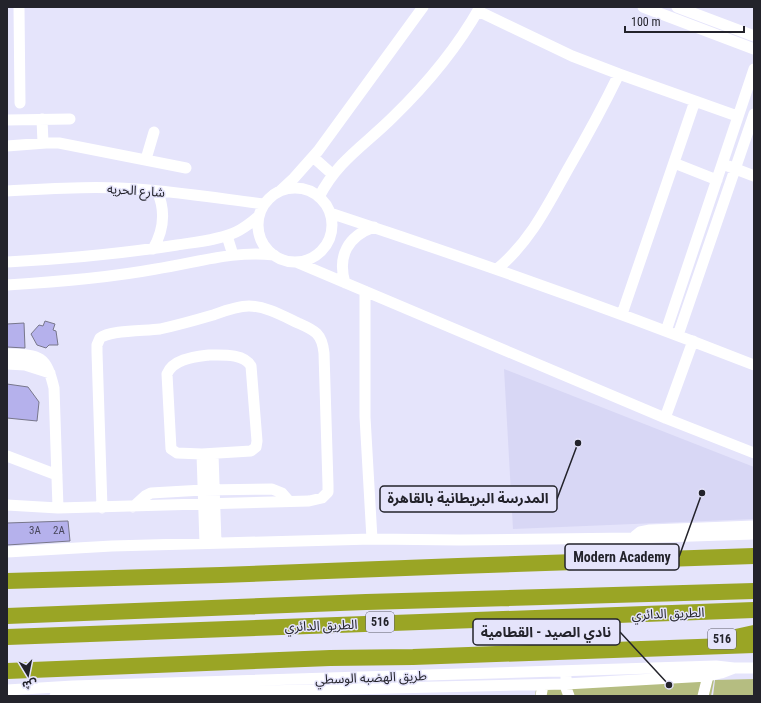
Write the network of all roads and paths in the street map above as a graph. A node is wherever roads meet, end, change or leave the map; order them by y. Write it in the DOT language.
graph roads {
  1 [pos="19,7"];
  2 [pos="423,7"];
  3 [pos="644,7"];
  4 [pos="677,7"];
  5 [pos="479,9"];
  6 [pos="754,36"];
  7 [pos="754,49"];
  8 [pos="754,69"];
  9 [pos="619,74"];
  10 [pos="694,101"];
  11 [pos="20,102"];
  12 [pos="754,114"];
  13 [pos="737,116"];
  14 [pos="42,119"];
  15 [pos="70,119"];
  16 [pos="7,120"];
  17 [pos="154,132"];
  18 [pos="42,143"];
  19 [pos="7,146"];
  20 [pos="313,157"];
  21 [pos="146,159"];
  22 [pos="674,163"];
  23 [pos="722,164"];
  24 [pos="186,168"];
  25 [pos="735,169"];
  26 [pos="332,174"];
  27 [pos="754,176"];
  28 [pos="717,180"];
  29 [pos="7,191"];
  30 [pos="157,191"];
  31 [pos="280,191"];
  32 [pos="319,197"];
  33 [pos="264,204"];
  34 [pos="330,213"];
  35 [pos="259,216"];
  36 [pos="374,227"];
  37 [pos="227,236"];
  38 [pos="153,249"];
  39 [pos="233,255"];
  40 [pos="274,256"];
  41 [pos="7,262"];
  42 [pos="296,262"];
  43 [pos="497,269"];
  44 [pos="345,283"];
  45 [pos="7,285"];
  46 [pos="365,291"];
  47 [pos="622,314"];
  48 [pos="666,330"];
  49 [pos="678,335"];
  50 [pos="693,341"];
  51 [pos="7,354"];
  52 [pos="7,364"];
  53 [pos="754,365"];
  54 [pos="50,373"];
  55 [pos="665,418"];
  56 [pos="754,453"];
  57 [pos="207,454"];
  58 [pos="7,456"];
  59 [pos="57,475"];
  60 [pos="209,490"];
  61 [pos="289,501"];
  62 [pos="209,504"];
  63 [pos="7,505"];
  64 [pos="133,507"];
  65 [pos="58,508"];
  66 [pos="102,508"];
  67 [pos="754,526"];
  68 [pos="739,530"];
  69 [pos="754,534"];
  70 [pos="372,539"];
  71 [pos="211,543"];
  72 [pos="7,552"];
  73 [pos="754,556"];
  74 [pos="7,581"];
  75 [pos="754,590"];
  76 [pos="754,610"];
  77 [pos="7,616"];
  78 [pos="754,633"];
  79 [pos="7,637"];
  80 [pos="754,645"];
  81 [pos="691,648"];
  82 [pos="330,658"];
  83 [pos="356,658"];
  84 [pos="734,668"];
  85 [pos="754,668"];
  86 [pos="7,671"];
  87 [pos="566,671"];
  88 [pos="708,676"];
  89 [pos="341,678"];
  90 [pos="566,684"];
  91 [pos="543,685"];
  92 [pos="7,690"];
  93 [pos="72,692"];
  94 [pos="339,693"];
  95 [pos="56,696"];
  96 [pos="541,696"];
  97 [pos="569,696"];
  98 [pos="572,696"];
  99 [pos="703,696"];
  1 -- 11 [label="street"];
  2 -- 20 [label="street"];
  3 -- 7 [label="street"];
  4 -- 6 [label="street"];
  5 -- 9 [label="street"];
  5 -- 26 [label="street"];
  8 -- 13 [label="street"];
  9 -- 10 [label="street"];
  9 -- 43 [label="street"];
  10 -- 13 [label="street"];
  10 -- 22 [label="street"];
  12 -- 25 [label="street"];
  13 -- 23 [label="street"];
  14 -- 15 [label="street"];
  14 -- 16 [label="street"];
  14 -- 18 [label="street"];
  17 -- 21 [label="street"];
  18 -- 19 [label="street"];
  18 -- 21 [label="street"];
  20 -- 26 [label="street"];
  20 -- 31 [label="street"];
  21 -- 24 [label="street"];
  22 -- 28 [label="street"];
  22 -- 47 [label="street"];
  23 -- 25 [label="street"];
  23 -- 28 [label="street"];
  25 -- 27 [label="street"];
  25 -- 49 [label="street"];
  26 -- 32 [label="street"];
  28 -- 48 [label="street"];
  29 -- 30 [label="street, شارع الحريه"];
  30 -- 33 [label="street, شارع الحريه"];
  30 -- 38 [label="street"];
  31 -- 32 [label="street"];
  31 -- 33 [label="street"];
  32 -- 34 [label="street"];
  33 -- 35 [label="street"];
  34 -- 36 [label="street"];
  34 -- 42 [label="street"];
  35 -- 37 [label="street"];
  35 -- 40 [label="street"];
  36 -- 43 [label="street"];
  36 -- 44 [label="street"];
  37 -- 38 [label="street"];
  37 -- 39 [label="street"];
  38 -- 41 [label="street"];
  39 -- 40 [label="street"];
  39 -- 45 [label="street"];
  40 -- 42 [label="street"];
  42 -- 44 [label="street"];
  43 -- 47 [label="street"];
  44 -- 46 [label="street"];
  46 -- 55 [label="street"];
  46 -- 70 [label="street"];
  47 -- 48 [label="street"];
  48 -- 49 [label="street"];
  49 -- 50 [label="street"];
  50 -- 53 [label="street"];
  50 -- 55 [label="street"];
  51 -- 54 [label="street"];
  52 -- 54 [label="street"];
  54 -- 59 [label="street"];
  55 -- 56 [label="street"];
  57 -- 57 [label="street"];
  57 -- 60 [label="street"];
  58 -- 59 [label="street"];
  59 -- 65 [label="street"];
  60 -- 61 [label="street"];
  60 -- 62 [label="street"];
  60 -- 64 [label="street"];
  61 -- 62 [label="street"];
  61 -- 66 [label="street"];
  62 -- 64 [label="street"];
  62 -- 71 [label="street"];
  63 -- 65 [label="street"];
  64 -- 66 [label="street"];
  65 -- 66 [label="street"];
  67 -- 68 [label="street"];
  68 -- 69 [label="street"];
  68 -- 70 [label="street"];
  70 -- 71 [label="street"];
  71 -- 72 [label="street"];
  73 -- 74 [label="highway"];
  75 -- 77 [label="highway, الطريق الدائري / 516"];
  76 -- 79 [label="highway, الطريق الدائري / 516"];
  78 -- 81 [label="highway, 516"];
  80 -- 81 [label="highway, 516"];
  81 -- 83 [label="highway, 516"];
  82 -- 83 [label="highway, 516"];
  82 -- 86 [label="highway, 516"];
  82 -- 89 [label="street"];
  83 -- 89 [label="street"];
  84 -- 85 [label="street, طريق الهضبه الوسطي"];
  84 -- 87 [label="street, طريق الهضبه الوسطي"];
  84 -- 88 [label="street, طريق الهضبه الوسطي"];
  87 -- 89 [label="street, طريق الهضبه الوسطي"];
  87 -- 90 [label="street"];
  88 -- 90 [label="street, طريق الهضبه الوسطي"];
  88 -- 99 [label="street"];
  89 -- 93 [label="street, طريق الهضبه الوسطي"];
  89 -- 94 [label="street"];
  90 -- 91 [label="street, طريق الهضبه الوسطي"];
  90 -- 97 [label="street"];
  90 -- 98 [label="street"];
  91 -- 94 [label="street, طريق الهضبه الوسطي"];
  91 -- 96 [label="street"];
  92 -- 93 [label="street, طريق الهضبه الوسطي"];
  93 -- 94 [label="street, طريق الهضبه الوسطي"];
  93 -- 95 [label="street, طريق الهضبه الوسطي"];
}
